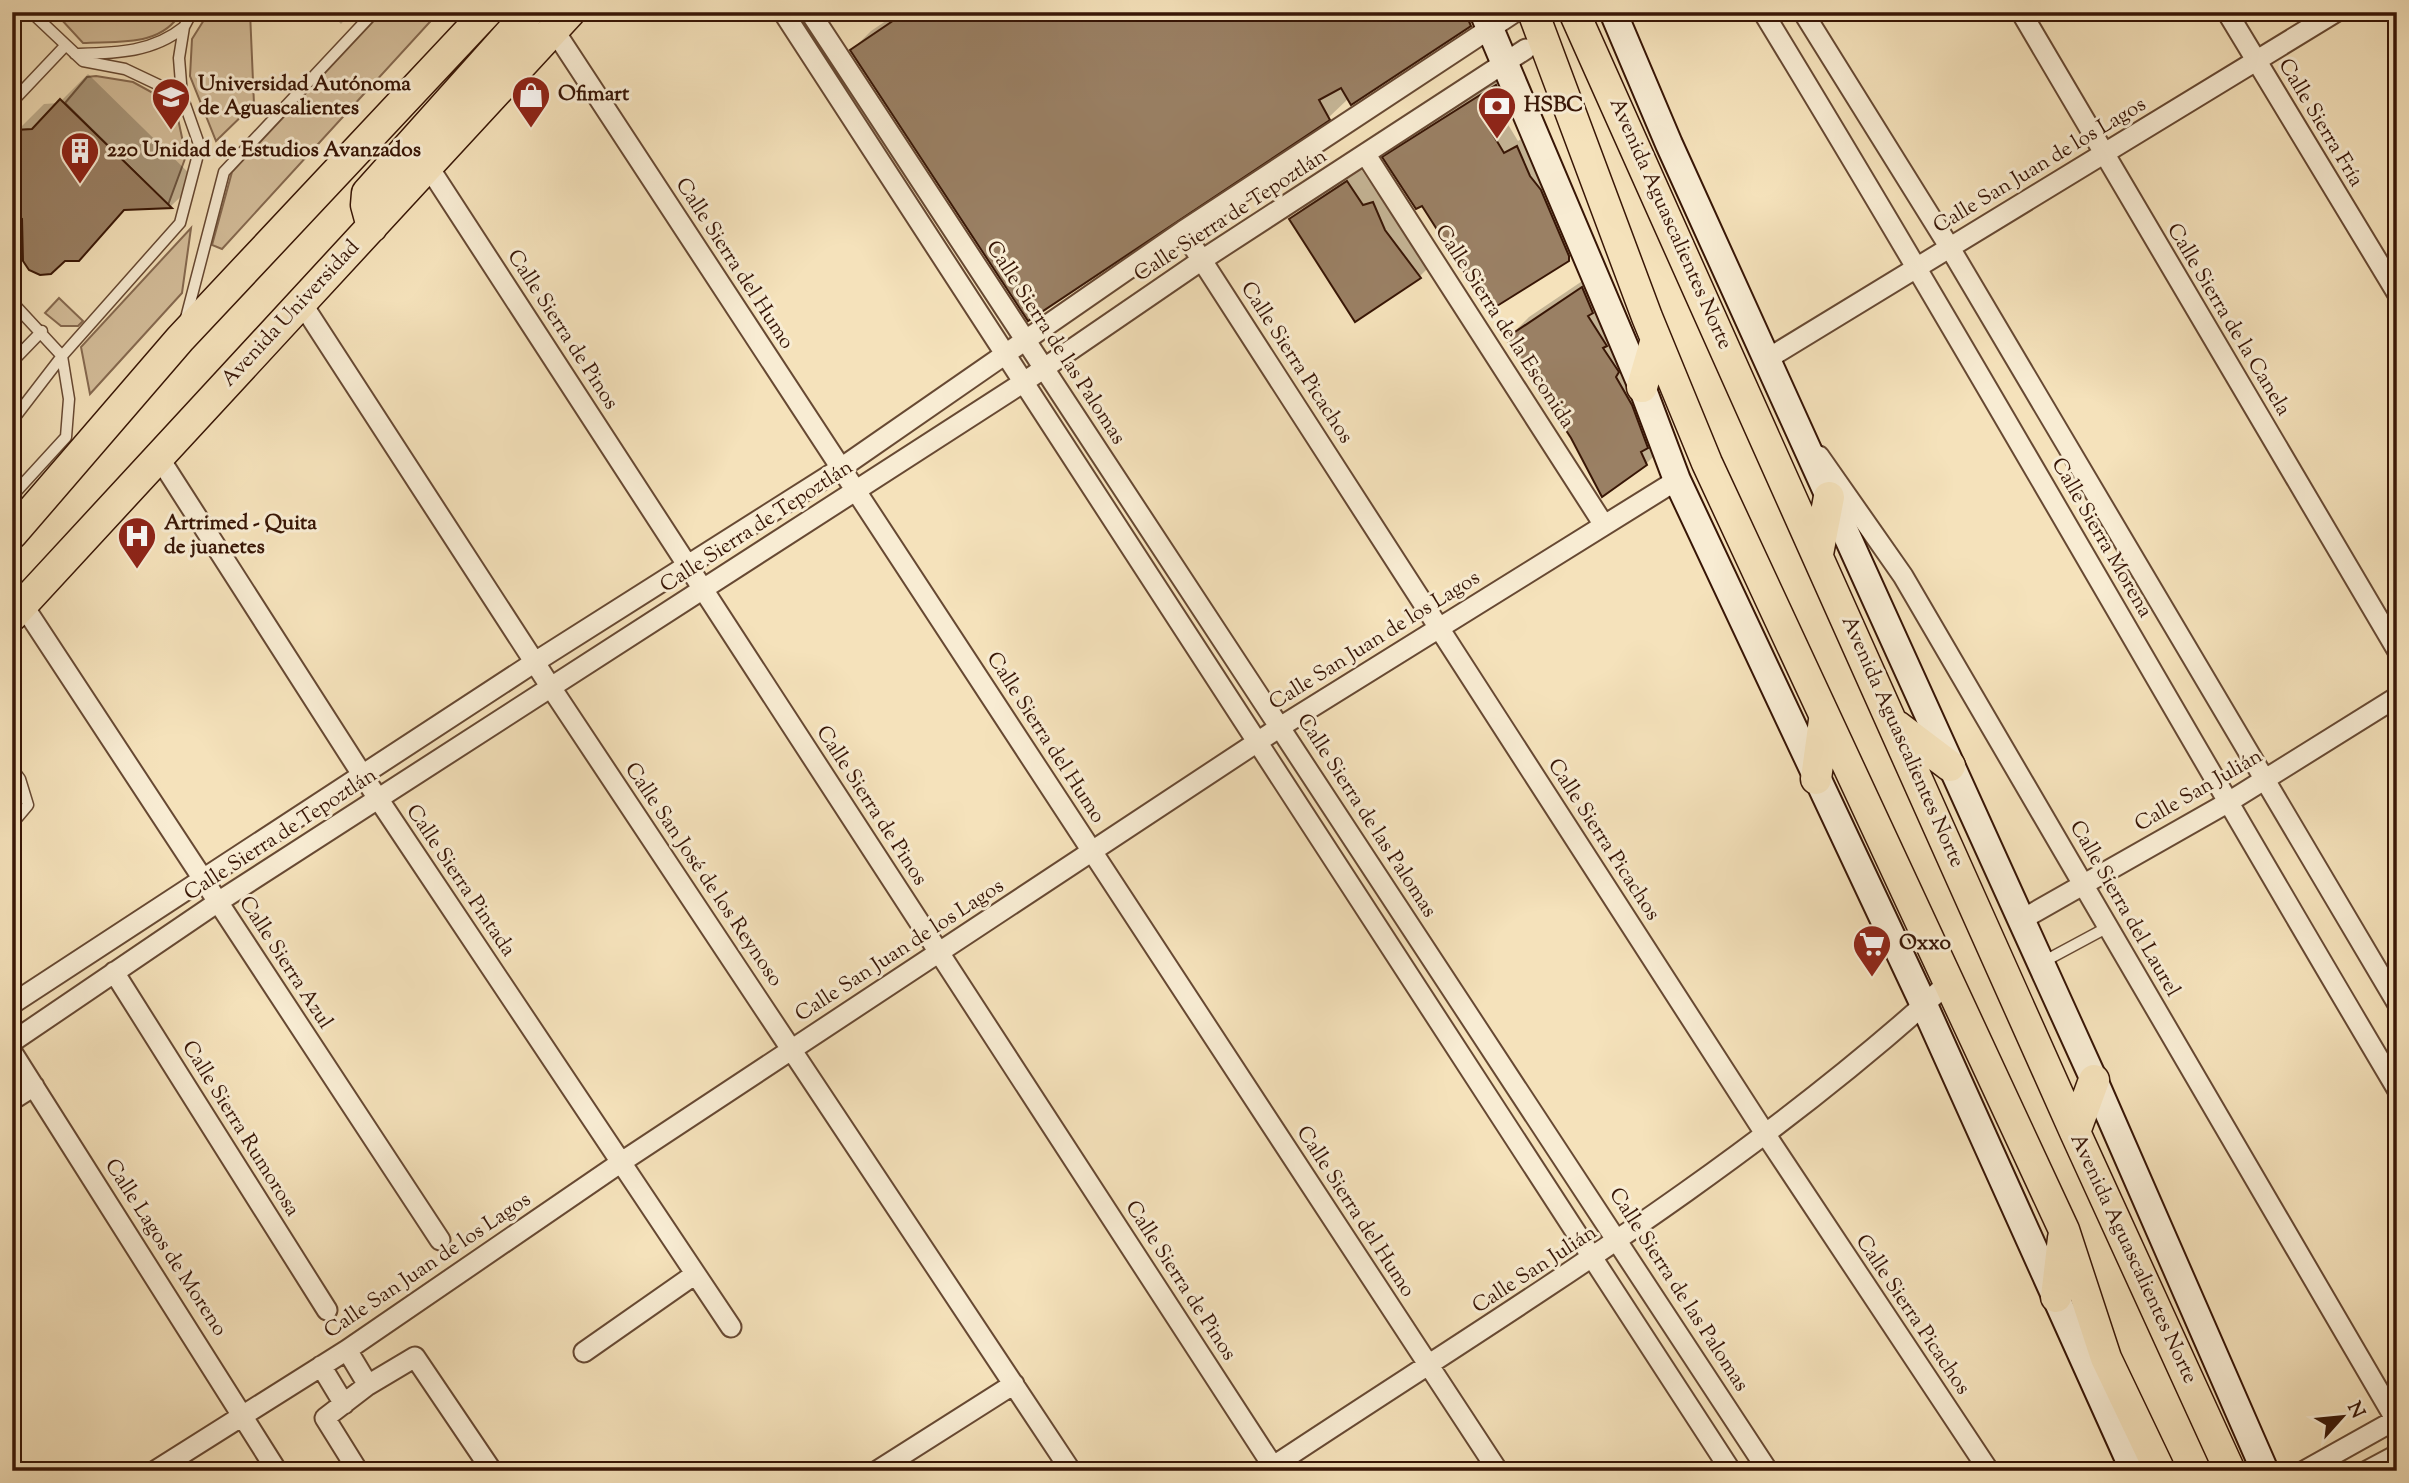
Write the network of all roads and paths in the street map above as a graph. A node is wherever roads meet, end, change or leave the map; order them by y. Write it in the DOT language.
graph roads {
  1 [pos="32,12"];
  2 [pos="192,12"];
  3 [pos="374,12"];
  4 [pos="487,12"];
  5 [pos="529,12"];
  6 [pos="783,12"];
  7 [pos="810,12"];
  8 [pos="1613,12"];
  9 [pos="1763,12"];
  10 [pos="1803,12"];
  11 [pos="2021,12"];
  12 [pos="2227,12"];
  13 [pos="2336,12"];
  14 [pos="1575,13"];
  15 [pos="1506,16"];
  16 [pos="562,21"];
  17 [pos="184,27"];
  18 [pos="66,46"];
  19 [pos="75,54"];
  20 [pos="1515,56"];
  21 [pos="2256,61"];
  22 [pos="182,96"];
  23 [pos="12,102"];
  24 [pos="2103,154"];
  25 [pos="1366,155"];
  26 [pos="428,166"];
  27 [pos="372,227"];
  28 [pos="1183,231"];
  29 [pos="1950,248"];
  30 [pos="1202,260"];
  31 [pos="1918,266"];
  32 [pos="2397,293"];
  33 [pos="12,302"];
  34 [pos="301,302"];
  35 [pos="1652,328"];
  36 [pos="42,331"];
  37 [pos="180,339"];
  38 [pos="1027,340"];
  39 [pos="1007,355"];
  40 [pos="62,356"];
  41 [pos="1767,359"];
  42 [pos="12,362"];
  43 [pos="1044,368"];
  44 [pos="1024,382"];
  45 [pos="1642,387"];
  46 [pos="12,421"];
  47 [pos="1798,427"];
  48 [pos="158,456"];
  49 [pos="841,468"];
  50 [pos="1677,480"];
  51 [pos="856,491"];
  52 [pos="12,496"];
  53 [pos="1829,497"];
  54 [pos="1604,525"];
  55 [pos="12,534"];
  56 [pos="1818,554"];
  57 [pos="689,566"];
  58 [pos="704,589"];
  59 [pos="17,610"];
  60 [pos="1438,628"];
  61 [pos="2397,650"];
  62 [pos="535,662"];
  63 [pos="550,686"];
  64 [pos="2397,697"];
  65 [pos="1824,720"];
  66 [pos="1895,725"];
  67 [pos="1280,727"];
  68 [pos="1256,744"];
  69 [pos="1950,766"];
  70 [pos="12,768"];
  71 [pos="363,776"];
  72 [pos="1816,779"];
  73 [pos="2264,780"];
  74 [pos="379,798"];
  75 [pos="2227,803"];
  76 [pos="12,824"];
  77 [pos="1092,852"];
  78 [pos="203,880"];
  79 [pos="2083,884"];
  80 [pos="218,902"];
  81 [pos="2021,920"];
  82 [pos="2108,927"];
  83 [pos="939,953"];
  84 [pos="2040,964"];
  85 [pos="114,972"];
  86 [pos="1947,984"];
  87 [pos="2397,1003"];
  88 [pos="12,1004"];
  89 [pos="1924,1005"];
  90 [pos="12,1042"];
  91 [pos="792,1050"];
  92 [pos="12,1052"];
  93 [pos="2094,1080"];
  94 [pos="34,1086"];
  95 [pos="2397,1088"];
  96 [pos="12,1100"];
  97 [pos="2075,1132"];
  98 [pos="1766,1135"];
  99 [pos="620,1163"];
  100 [pos="2064,1230"];
  101 [pos="440,1240"];
  102 [pos="1619,1241"];
  103 [pos="1592,1259"];
  104 [pos="694,1275"];
  105 [pos="2056,1297"];
  106 [pos="2151,1299"];
  107 [pos="327,1310"];
  108 [pos="2095,1318"];
  109 [pos="730,1327"];
  110 [pos="347,1349"];
  111 [pos="584,1352"];
  112 [pos="320,1366"];
  113 [pos="1429,1366"];
  114 [pos="1014,1384"];
  115 [pos="368,1385"];
  116 [pos="344,1404"];
  117 [pos="244,1414"];
  118 [pos="2396,1420"];
  119 [pos="2397,1455"];
  120 [pos="1271,1469"];
  121 [pos="155,1471"];
  122 [pos="277,1471"];
  123 [pos="358,1471"];
  124 [pos="492,1471"];
  125 [pos="877,1471"];
  126 [pos="1071,1471"];
  127 [pos="1498,1471"];
  128 [pos="1731,1471"];
  129 [pos="1768,1471"];
  130 [pos="1989,1471"];
  131 [pos="2134,1471"];
  132 [pos="2160,1471"];
  133 [pos="2181,1471"];
  134 [pos="2214,1471"];
  135 [pos="2230,1471"];
  136 [pos="2265,1471"];
  137 [pos="2304,1471"];
  138 [pos="2367,1471"];
  1 -- 18 [label="lane"];
  2 -- 17 [label="lane"];
  3 -- 37 [label="lane"];
  4 -- 37 [label="main road"];
  5 -- 27 [label="main road"];
  6 -- 39 [label="street"];
  7 -- 38 [label="street, Calle Sierra de las Palomas"];
  8 -- 41 [label="street, Avenida Aguascalientes Norte"];
  9 -- 31 [label="street, Calle Sierra Morena"];
  10 -- 29 [label="street, Calle Sierra Morena"];
  11 -- 24 [label="street, Calle Sierra de la Canela"];
  12 -- 21 [label="street, Calle Sierra Fría"];
  13 -- 21 [label="street, Calle San Juan de los Lagos"];
  14 -- 56 [label="main road, Avenida Aguascalientes Norte"];
  15 -- 20 [label="main road"];
  15 -- 28 [label="street, Calle Sierra de Tepoztlán"];
  15 -- 35 [label="main road"];
  16 -- 26 [label="main road, Avenida Universidad"];
  16 -- 49 [label="street, Calle Sierra del Humo"];
  17 -- 19 [label="lane"];
  17 -- 22 [label="lane"];
  18 -- 19 [label="lane"];
  18 -- 23 [label="lane"];
  19 -- 22 [label="lane"];
  20 -- 25 [label="street, Calle Sierra de Tepoztlán"];
  20 -- 35 [label="main road"];
  20 -- 45 [label="street"];
  21 -- 24 [label="street, Calle San Juan de los Lagos"];
  21 -- 32 [label="street, Calle Sierra Fría"];
  22 -- 40 [label="lane"];
  24 -- 29 [label="street, Calle San Juan de los Lagos"];
  24 -- 61 [label="street, Calle Sierra de la Canela"];
  25 -- 30 [label="street, Calle Sierra de Tepoztlán"];
  25 -- 54 [label="street, Calle Sierra de la Esconida"];
  26 -- 27 [label="main road, Avenida Universidad"];
  26 -- 57 [label="street, Calle Sierra de Pinos"];
  27 -- 34 [label="main road, Avenida Universidad"];
  28 -- 30 [label="street, Calle Sierra Picachos"];
  28 -- 38 [label="street, Calle Sierra de Tepoztlán"];
  29 -- 31 [label="street, Calle San Juan de los Lagos"];
  29 -- 73 [label="street, Calle Sierra Morena"];
  30 -- 43 [label="street, Calle Sierra de Tepoztlán"];
  30 -- 60 [label="street, Calle Sierra Picachos"];
  31 -- 41 [label="street, Calle San Juan de los Lagos"];
  31 -- 75 [label="street, Calle Sierra Morena"];
  33 -- 36 [label="lane"];
  34 -- 48 [label="main road, Avenida Universidad"];
  34 -- 62 [label="street, Calle San José de los Reynoso"];
  35 -- 45 [label="main road"];
  35 -- 65 [label="main road"];
  36 -- 40 [label="lane"];
  36 -- 42 [label="lane"];
  37 -- 55 [label="main road"];
  38 -- 39 [label="street, Calle Sierra de Tepoztlán"];
  38 -- 43 [label="street, Calle Sierra de las Palomas"];
  39 -- 44 [label="street"];
  39 -- 49 [label="street, Calle Sierra de Tepoztlán"];
  40 -- 46 [label="lane"];
  40 -- 52 [label="lane"];
  41 -- 47 [label="street, Avenida Aguascalientes Norte"];
  43 -- 44 [label="street, Calle Sierra de Tepoztlán"];
  43 -- 67 [label="street, Calle Sierra de las Palomas"];
  44 -- 51 [label="street, Calle Sierra de Tepoztlán"];
  44 -- 68 [label="street"];
  45 -- 50 [label="street"];
  47 -- 53 [label="street, Avenida Aguascalientes Norte"];
  47 -- 79 [label="street, Calle Sierra del Laurel"];
  48 -- 59 [label="main road, Avenida Universidad"];
  48 -- 71 [label="street, Calle Sierra Pintada"];
  49 -- 51 [label="street, Calle Sierra del Humo"];
  49 -- 57 [label="street, Calle Sierra de Tepoztlán"];
  50 -- 54 [label="street, Calle San Juan de los Lagos"];
  50 -- 72 [label="street"];
  51 -- 58 [label="street, Calle Sierra de Tepoztlán"];
  51 -- 77 [label="street, Calle Sierra del Humo"];
  53 -- 56 [label="main road"];
  53 -- 69 [label="street, Avenida Aguascalientes Norte"];
  54 -- 60 [label="street, Calle San Juan de los Lagos"];
  56 -- 66 [label="main road, Avenida Aguascalientes Norte"];
  57 -- 58 [label="street, Calle Sierra de Pinos"];
  57 -- 62 [label="street, Calle Sierra de Tepoztlán"];
  58 -- 63 [label="street, Calle Sierra de Tepoztlán"];
  58 -- 83 [label="street, Calle Sierra de Pinos"];
  59 -- 78 [label="street, Calle Sierra Azul"];
  60 -- 67 [label="street, Calle San Juan de los Lagos"];
  60 -- 98 [label="street, Calle Sierra Picachos"];
  62 -- 63 [label="street, Calle San José de los Reynoso"];
  62 -- 71 [label="street, Calle Sierra de Tepoztlán"];
  63 -- 74 [label="street, Calle Sierra de Tepoztlán"];
  63 -- 91 [label="street, Calle San José de los Reynoso"];
  64 -- 73 [label="street, Calle San Julián"];
  65 -- 72 [label="main road"];
  65 -- 86 [label="main road"];
  66 -- 69 [label="main road"];
  66 -- 97 [label="main road, Avenida Aguascalientes Norte"];
  67 -- 68 [label="street, Calle San Juan de los Lagos"];
  67 -- 102 [label="street, Calle Sierra de las Palomas"];
  68 -- 77 [label="street, Calle San Juan de los Lagos"];
  68 -- 103 [label="street"];
  69 -- 81 [label="street, Avenida Aguascalientes Norte"];
  70 -- 76 [label="lane"];
  71 -- 74 [label="street, Calle Sierra Pintada"];
  71 -- 78 [label="street, Calle Sierra de Tepoztlán"];
  72 -- 89 [label="street"];
  73 -- 75 [label="street, Calle San Julián"];
  73 -- 87 [label="street, Calle Sierra Morena"];
  74 -- 80 [label="street, Calle Sierra de Tepoztlán"];
  74 -- 99 [label="street, Calle Sierra Pintada"];
  75 -- 79 [label="street, Calle San Julián"];
  75 -- 95 [label="street, Calle Sierra Morena"];
  77 -- 83 [label="street, Calle San Juan de los Lagos"];
  77 -- 113 [label="street, Calle Sierra del Humo"];
  78 -- 80 [label="street, Calle Sierra Azul"];
  78 -- 88 [label="street, Calle Sierra de Tepoztlán"];
  79 -- 81 [label="street, Calle San Julián"];
  79 -- 82 [label="street, Calle Sierra del Laurel"];
  80 -- 85 [label="street, Calle Sierra de Tepoztlán"];
  80 -- 101 [label="street, Calle Sierra Azul"];
  81 -- 84 [label="street, Avenida Aguascalientes Norte"];
  82 -- 84 [label="lane"];
  82 -- 118 [label="street, Calle Sierra del Laurel"];
  83 -- 91 [label="street, Calle San Juan de los Lagos"];
  83 -- 120 [label="street, Calle Sierra de Pinos"];
  84 -- 93 [label="street, Avenida Aguascalientes Norte"];
  85 -- 90 [label="street, Calle Sierra de Tepoztlán"];
  85 -- 107 [label="street, Calle Sierra Rumorosa"];
  86 -- 89 [label="street, Calle San Julián"];
  86 -- 100 [label="main road"];
  89 -- 98 [label="street, Calle San Julián"];
  89 -- 105 [label="street"];
  91 -- 99 [label="street, Calle San Juan de los Lagos"];
  91 -- 114 [label="street, Calle San José de los Reynoso"];
  92 -- 94 [label="street, Calle Lagos de Moreno"];
  93 -- 97 [label="main road"];
  93 -- 136 [label="street, Avenida Aguascalientes Norte"];
  94 -- 96 [label="street"];
  94 -- 117 [label="street, Calle Lagos de Moreno"];
  97 -- 106 [label="main road, Avenida Aguascalientes Norte"];
  98 -- 102 [label="street, Calle San Julián"];
  98 -- 130 [label="street, Calle Sierra Picachos"];
  99 -- 104 [label="street, Calle Sierra Pintada"];
  99 -- 110 [label="street, Calle San Juan de los Lagos"];
  100 -- 105 [label="main road"];
  100 -- 108 [label="main road"];
  102 -- 103 [label="street, Calle San Julián"];
  102 -- 129 [label="street, Calle Sierra de las Palomas"];
  103 -- 113 [label="street, Calle San Julián"];
  103 -- 128 [label="street"];
  104 -- 109 [label="street, Calle Sierra Pintada"];
  104 -- 111 [label="street"];
  105 -- 131 [label="street"];
  106 -- 134 [label="main road"];
  106 -- 135 [label="main road, Avenida Aguascalientes Norte"];
  108 -- 132 [label="main road"];
  108 -- 133 [label="main road"];
  110 -- 112 [label="street, Calle San Juan de los Lagos"];
  110 -- 115 [label="street"];
  112 -- 116 [label="street"];
  112 -- 117 [label="street, Calle San Juan de los Lagos"];
  113 -- 120 [label="street, Calle San Julián"];
  113 -- 127 [label="street, Calle Sierra del Humo"];
  114 -- 125 [label="street"];
  114 -- 126 [label="street, Calle San José de los Reynoso"];
  115 -- 116 [label="street"];
  115 -- 124 [label="street"];
  116 -- 123 [label="street"];
  117 -- 121 [label="street, Calle San Juan de los Lagos"];
  117 -- 122 [label="street, Calle Lagos de Moreno"];
  118 -- 137 [label="street"];
  119 -- 138 [label="street"];
}
